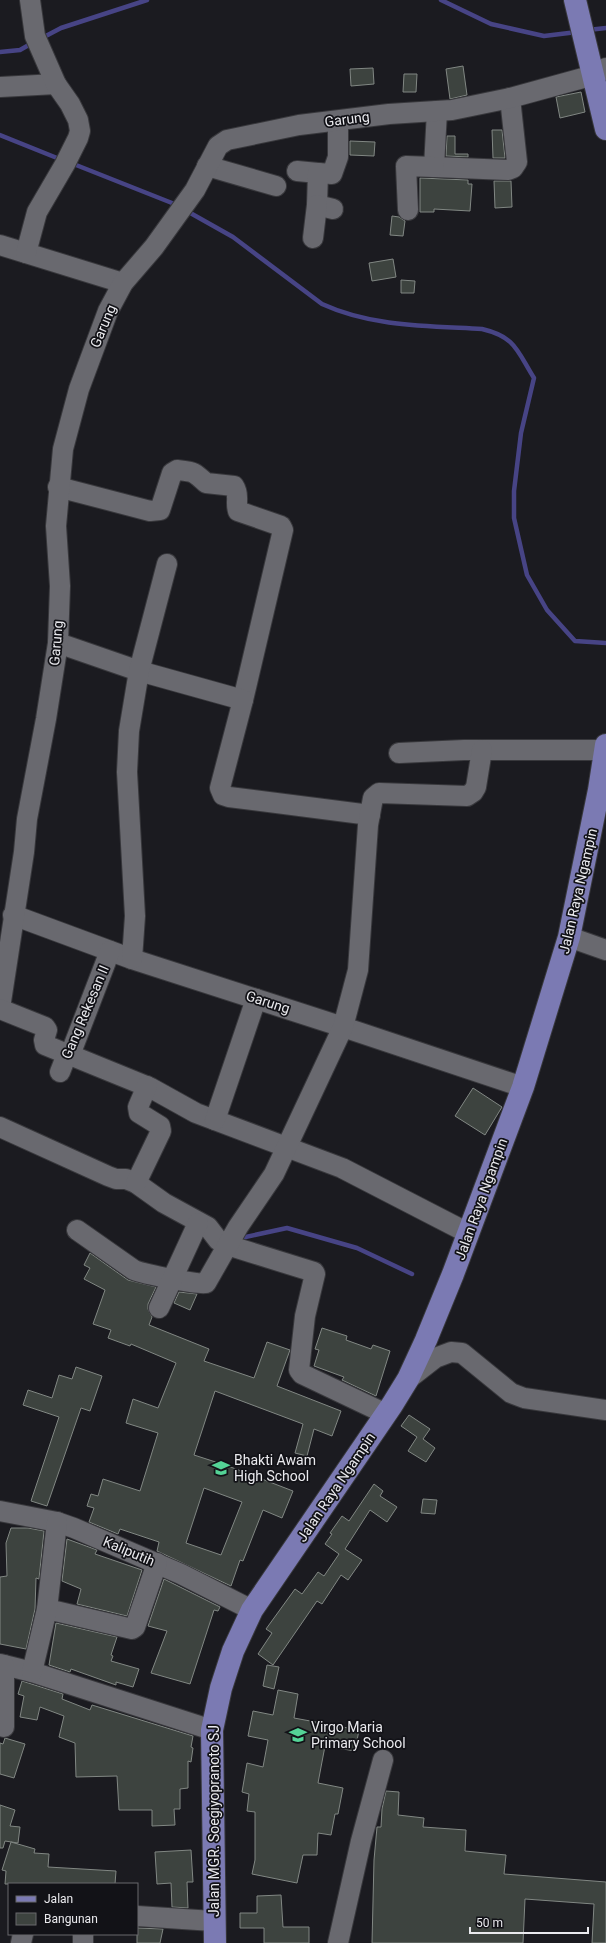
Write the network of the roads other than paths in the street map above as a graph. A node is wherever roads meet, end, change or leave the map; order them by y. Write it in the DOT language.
graph roads {
  1 [pos="30,0"];
  2 [pos="575,0"];
  3 [pos="600,72"];
  4 [pos="56,84"];
  5 [pos="0,87"];
  6 [pos="510,98"];
  7 [pos="437,111"];
  8 [pos="338,121"];
  9 [pos="606,129"];
  10 [pos="207,166"];
  11 [pos="434,167"];
  12 [pos="297,171"];
  13 [pos="318,173"];
  14 [pos="276,186"];
  15 [pos="408,210"];
  16 [pos="313,238"];
  17 [pos="0,245"];
  18 [pos="26,253"];
  19 [pos="123,283"];
  20 [pos="58,487"];
  21 [pos="167,564"];
  22 [pos="58,643"];
  23 [pos="139,671"];
  24 [pos="243,700"];
  25 [pos="606,748"];
  26 [pos="482,750"];
  27 [pos="399,753"];
  28 [pos="603,791"];
  29 [pos="370,814"];
  30 [pos="13,915"];
  31 [pos="569,937"];
  32 [pos="606,950"];
  33 [pos="110,951"];
  34 [pos="132,959"];
  35 [pos="256,999"];
  36 [pos="0,1008"];
  37 [pos="343,1027"];
  38 [pos="68,1054"];
  39 [pos="60,1072"];
  40 [pos="147,1086"];
  41 [pos="523,1087"];
  42 [pos="215,1120"];
  43 [pos="0,1127"];
  44 [pos="288,1147"];
  45 [pos="138,1178"];
  46 [pos="198,1223"];
  47 [pos="77,1230"];
  48 [pos="468,1233"];
  49 [pos="227,1246"];
  50 [pos="172,1278"];
  51 [pos="159,1308"];
  52 [pos="408,1379"];
  53 [pos="606,1410"];
  54 [pos="386,1414"];
  55 [pos="0,1511"];
  56 [pos="57,1522"];
  57 [pos="157,1563"];
  58 [pos="47,1609"];
  59 [pos="252,1610"];
  60 [pos="2,1664"];
  61 [pos="32,1672"];
  62 [pos="4,1727"];
  63 [pos="212,1730"];
  64 [pos="383,1760"];
  65 [pos="138,1916"];
  66 [pos="213,1921"];
  67 [pos="215,1943"];
  68 [pos="338,1943"];
  1 -- 4 [label="street"];
  2 -- 3 [label="main road"];
  3 -- 6 [label="street, Garung"];
  3 -- 9 [label="main road"];
  4 -- 5 [label="street"];
  4 -- 18 [label="street"];
  6 -- 7 [label="street, Garung"];
  6 -- 11 [label="street"];
  7 -- 8 [label="street, Garung"];
  7 -- 11 [label="street"];
  8 -- 10 [label="street, Garung"];
  8 -- 13 [label="street"];
  10 -- 14 [label="street"];
  10 -- 19 [label="street, Garung"];
  11 -- 15 [label="street"];
  12 -- 13 [label="street"];
  13 -- 16 [label="street"];
  17 -- 18 [label="street"];
  18 -- 19 [label="street"];
  19 -- 20 [label="street, Garung"];
  20 -- 22 [label="street, Garung"];
  20 -- 24 [label="street"];
  21 -- 23 [label="street"];
  22 -- 23 [label="street"];
  22 -- 30 [label="street, Garung"];
  23 -- 24 [label="street"];
  23 -- 34 [label="street"];
  24 -- 29 [label="street"];
  25 -- 26 [label="street"];
  25 -- 28 [label="main road, Jalan Raya Ngampin"];
  26 -- 27 [label="street"];
  26 -- 29 [label="street"];
  28 -- 31 [label="main road, Jalan Raya Ngampin"];
  29 -- 37 [label="street"];
  30 -- 33 [label="street, Garung"];
  30 -- 36 [label="street, Garung"];
  31 -- 32 [label="street"];
  31 -- 41 [label="main road, Jalan Raya Ngampin"];
  33 -- 34 [label="street, Garung"];
  33 -- 38 [label="street, Gang Rekesan II"];
  34 -- 35 [label="street, Garung"];
  35 -- 37 [label="street, Garung"];
  35 -- 42 [label="street"];
  36 -- 38 [label="street"];
  37 -- 41 [label="street, Garung"];
  37 -- 44 [label="street"];
  38 -- 39 [label="street, Gang Rekesan II"];
  38 -- 40 [label="street"];
  40 -- 42 [label="street"];
  40 -- 45 [label="street"];
  41 -- 48 [label="main road, Jalan Raya Ngampin"];
  42 -- 44 [label="street"];
  43 -- 45 [label="street"];
  44 -- 48 [label="street"];
  44 -- 49 [label="street"];
  45 -- 46 [label="street"];
  46 -- 49 [label="street"];
  46 -- 50 [label="street"];
  47 -- 50 [label="street"];
  48 -- 52 [label="main road, Jalan Raya Ngampin"];
  49 -- 50 [label="street"];
  49 -- 54 [label="street"];
  50 -- 51 [label="street"];
  52 -- 53 [label="street"];
  52 -- 54 [label="main road, Jalan Raya Ngampin"];
  54 -- 59 [label="main road, Jalan Raya Ngampin"];
  55 -- 56 [label="street, Kaliputih"];
  56 -- 57 [label="street, Kaliputih"];
  56 -- 58 [label="street"];
  57 -- 58 [label="street"];
  57 -- 59 [label="street, Kaliputih"];
  58 -- 61 [label="street"];
  59 -- 63 [label="main road, Jalan MGR. Soegiyopranoto SJ"];
  60 -- 61 [label="street"];
  60 -- 62 [label="street"];
  61 -- 63 [label="street"];
  63 -- 66 [label="main road, Jalan MGR. Soegiyopranoto SJ"];
  64 -- 68 [label="street"];
  65 -- 66 [label="street"];
  66 -- 67 [label="main road, Jalan MGR. Soegiyopranoto SJ"];
}
